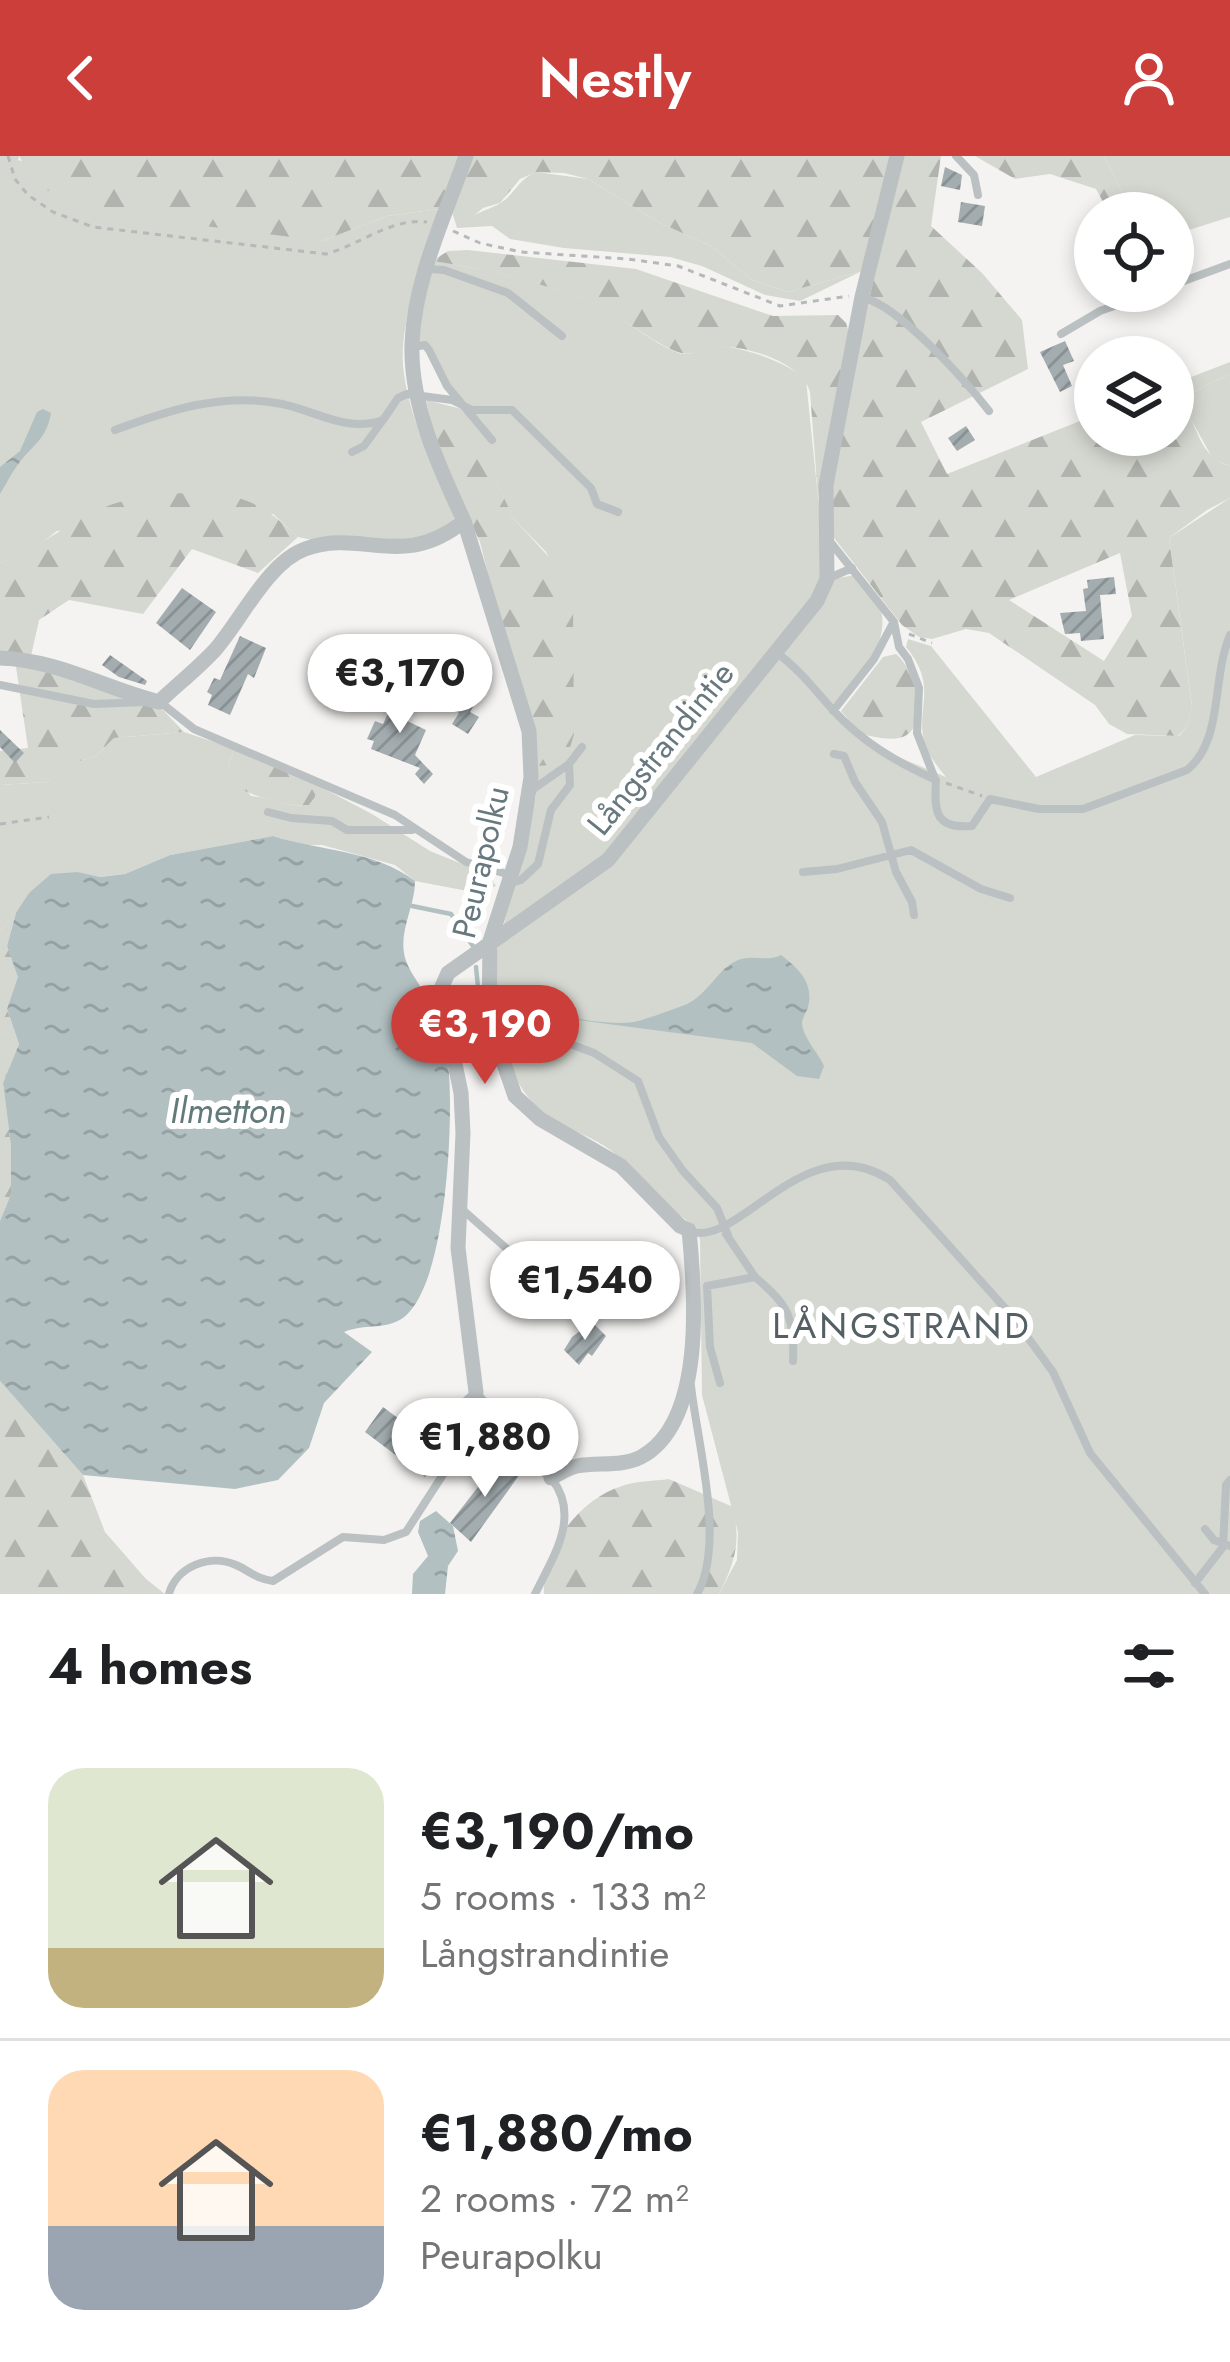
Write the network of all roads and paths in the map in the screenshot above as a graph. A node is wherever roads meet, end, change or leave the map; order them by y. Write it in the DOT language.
graph roads {
  1 [pos="466,156"];
  2 [pos="897,156"];
  3 [pos="956,156"];
  4 [pos="978,195"];
  5 [pos="1230,264"];
  6 [pos="427,268"];
  7 [pos="1194,277"];
  8 [pos="862,297"];
  9 [pos="1098,312"];
  10 [pos="1061,334"];
  11 [pos="562,336"];
  12 [pos="412,348"];
  13 [pos="419,394"];
  14 [pos="464,406"];
  15 [pos="989,411"];
  16 [pos="382,420"];
  17 [pos="115,430"];
  18 [pos="492,440"];
  19 [pos="352,452"];
  20 [pos="618,512"];
  21 [pos="464,521"];
  22 [pos="827,538"];
  23 [pos="852,568"];
  24 [pos="826,579"];
  25 [pos="894,622"];
  26 [pos="1230,635"];
  27 [pos="932,643"];
  28 [pos="899,647"];
  29 [pos="880,650"];
  30 [pos="777,653"];
  31 [pos="0,658"];
  32 [pos="0,685"];
  33 [pos="160,702"];
  34 [pos="833,711"];
  35 [pos="582,747"];
  36 [pos="834,754"];
  37 [pos="569,764"];
  38 [pos="936,780"];
  39 [pos="529,792"];
  40 [pos="989,799"];
  41 [pos="268,812"];
  42 [pos="49,817"];
  43 [pos="0,824"];
  44 [pos="415,830"];
  45 [pos="891,853"];
  46 [pos="802,872"];
  47 [pos="510,880"];
  48 [pos="1010,898"];
  49 [pos="914,915"];
  50 [pos="496,937"];
  51 [pos="497,1016"];
  52 [pos="459,1205"];
  53 [pos="689,1230"];
  54 [pos="726,1231"];
  55 [pos="755,1277"];
  56 [pos="566,1300"];
  57 [pos="793,1361"];
  58 [pos="689,1373"];
  59 [pos="720,1384"];
  60 [pos="476,1392"];
  61 [pos="484,1443"];
  62 [pos="453,1460"];
  63 [pos="551,1478"];
  64 [pos="1230,1480"];
  65 [pos="1205,1529"];
  66 [pos="1227,1546"];
  67 [pos="1196,1583"];
  68 [pos="169,1594"];
  69 [pos="536,1594"];
  70 [pos="697,1594"];
  71 [pos="1205,1594"];
  1 -- 6 [label="street, Peurapolku"];
  2 -- 8 [label="street, Långstrandintie"];
  3 -- 4 [label="lane"];
  5 -- 7 [label="lane"];
  6 -- 11 [label="lane"];
  6 -- 12 [label="street, Peurapolku"];
  8 -- 15 [label="lane"];
  8 -- 22 [label="street, Långstrandintie"];
  9 -- 10 [label="lane"];
  12 -- 13 [label="street, Peurapolku"];
  12 -- 14 [label="lane"];
  13 -- 14 [label="lane"];
  13 -- 16 [label="lane"];
  13 -- 21 [label="street, Peurapolku"];
  14 -- 18 [label="lane"];
  14 -- 20 [label="lane"];
  16 -- 17 [label="lane"];
  16 -- 19 [label="lane"];
  21 -- 33 [label="street"];
  21 -- 39 [label="street, Peurapolku"];
  22 -- 23 [label="lane"];
  22 -- 24 [label="street, Långstrandintie"];
  23 -- 24 [label="lane"];
  23 -- 25 [label="lane"];
  24 -- 30 [label="street, Långstrandintie"];
  25 -- 27 [label="path"];
  25 -- 28 [label="lane"];
  25 -- 29 [label="lane"];
  26 -- 40 [label="lane"];
  28 -- 29 [label="lane"];
  28 -- 38 [label="lane"];
  29 -- 34 [label="lane"];
  30 -- 34 [label="lane"];
  30 -- 50 [label="street, Långstrandintie"];
  31 -- 33 [label="street"];
  32 -- 33 [label="lane"];
  33 -- 44 [label="lane"];
  34 -- 38 [label="lane"];
  35 -- 37 [label="lane"];
  36 -- 45 [label="lane"];
  37 -- 39 [label="lane"];
  37 -- 47 [label="lane"];
  38 -- 40 [label="path"];
  38 -- 40 [label="lane"];
  39 -- 47 [label="street, Peurapolku"];
  41 -- 44 [label="lane"];
  42 -- 43 [label="path"];
  44 -- 47 [label="lane"];
  45 -- 46 [label="lane"];
  45 -- 48 [label="lane"];
  45 -- 49 [label="lane"];
  47 -- 50 [label="street, Peurapolku"];
  50 -- 51 [label="street, Peurapolku"];
  50 -- 52 [label="street, Långstrandintie"];
  51 -- 53 [label="street, Peurapolku"];
  51 -- 54 [label="lane"];
  52 -- 56 [label="lane"];
  52 -- 60 [label="street, Långstrandintie"];
  53 -- 54 [label="lane"];
  53 -- 58 [label="street"];
  54 -- 55 [label="lane"];
  54 -- 67 [label="lane"];
  55 -- 57 [label="lane"];
  55 -- 59 [label="lane"];
  58 -- 63 [label="street"];
  58 -- 70 [label="lane"];
  60 -- 61 [label="lane"];
  60 -- 62 [label="lane"];
  61 -- 62 [label="lane"];
  61 -- 63 [label="lane"];
  62 -- 68 [label="lane"];
  63 -- 69 [label="lane"];
  64 -- 66 [label="lane"];
  65 -- 66 [label="lane"];
  66 -- 67 [label="lane"];
  67 -- 71 [label="lane"];
}
